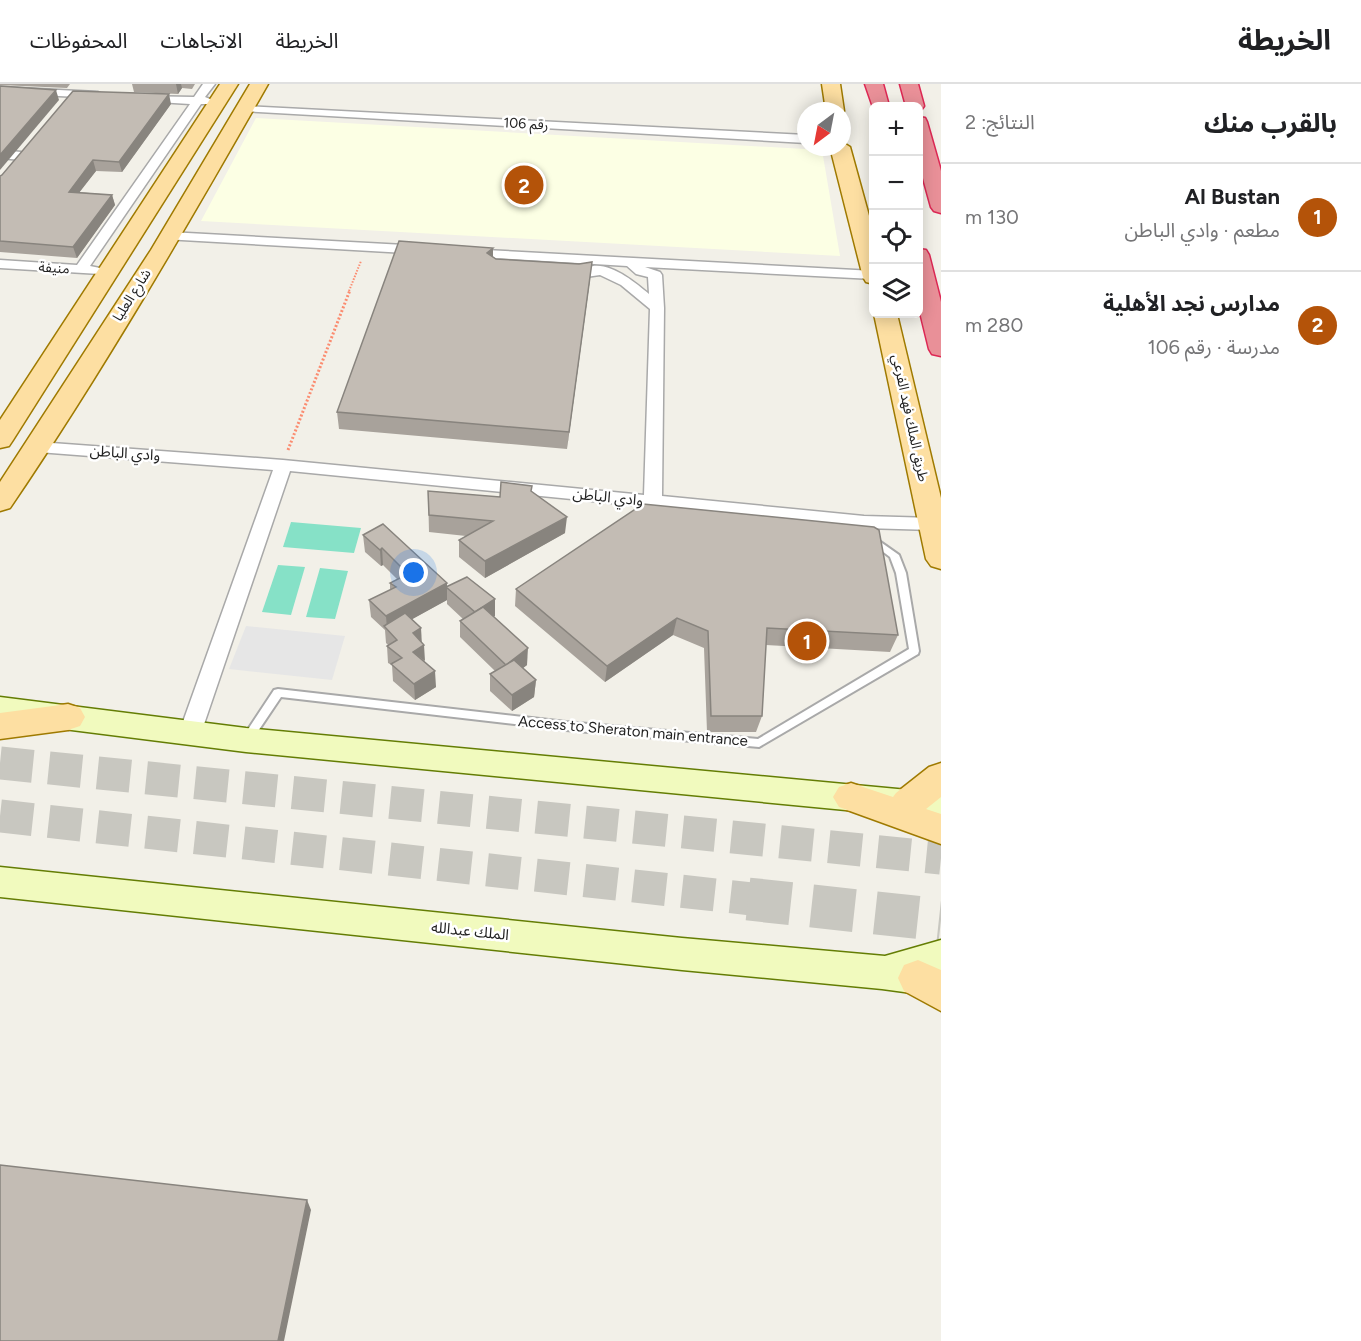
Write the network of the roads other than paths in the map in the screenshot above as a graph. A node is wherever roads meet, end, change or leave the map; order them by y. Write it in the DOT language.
graph roads {
  1 [pos="259,84"];
  2 [pos="831,84"];
  3 [pos="874,84"];
  4 [pos="909,84"];
  5 [pos="0,90"];
  6 [pos="213,93"];
  7 [pos="107,96"];
  8 [pos="130,97"];
  9 [pos="834,102"];
  10 [pos="879,102"];
  11 [pos="914,102"];
  12 [pos="246,109"];
  13 [pos="923,137"];
  14 [pos="797,139"];
  15 [pos="0,154"];
  16 [pos="21,155"];
  17 [pos="842,156"];
  18 [pos="936,176"];
  19 [pos="941,206"];
  20 [pos="142,221"];
  21 [pos="165,243"];
  22 [pos="364,254"];
  23 [pos="629,261"];
  24 [pos="0,264"];
  25 [pos="870,264"];
  26 [pos="920,264"];
  27 [pos="430,265"];
  28 [pos="464,267"];
  29 [pos="81,270"];
  30 [pos="109,272"];
  31 [pos="869,276"];
  32 [pos="657,308"];
  33 [pos="886,318"];
  34 [pos="941,349"];
  35 [pos="0,440"];
  36 [pos="38,447"];
  37 [pos="283,465"];
  38 [pos="653,501"];
  39 [pos="0,502"];
  40 [pos="864,522"];
  41 [pos="933,524"];
  42 [pos="941,559"];
  43 [pos="0,699"];
  44 [pos="0,709"];
  45 [pos="68,717"];
  46 [pos="0,726"];
  47 [pos="190,733"];
  48 [pos="246,740"];
  49 [pos="941,777"];
  50 [pos="851,797"];
  51 [pos="924,803"];
  52 [pos="941,829"];
  53 [pos="0,882"];
  54 [pos="924,975"];
  1 -- 12 [label="main road, شارع العليا"];
  2 -- 9 [label="main road"];
  3 -- 10 [label="highway"];
  4 -- 11 [label="highway"];
  5 -- 7 [label="street"];
  6 -- 8 [label="street"];
  6 -- 20 [label="main road"];
  6 -- 29 [label="street"];
  12 -- 14 [label="street, رقم 106"];
  12 -- 21 [label="main road, شارع العليا"];
  13 -- 18 [label="highway"];
  15 -- 16 [label="street"];
  17 -- 25 [label="main road"];
  18 -- 19 [label="highway"];
  20 -- 21 [label="main road"];
  20 -- 30 [label="main road"];
  21 -- 22 [label="street"];
  21 -- 36 [label="main road, شارع العليا"];
  22 -- 23 [label="street"];
  22 -- 27 [label="street"];
  23 -- 31 [label="street"];
  23 -- 32 [label="street"];
  24 -- 29 [label="street, منيفة"];
  26 -- 34 [label="highway"];
  28 -- 32 [label="street"];
  29 -- 30 [label="street, منيفة"];
  30 -- 35 [label="main road"];
  32 -- 38 [label="street"];
  33 -- 41 [label="main road, طريق الملك فهد الفرعي"];
  36 -- 37 [label="street, وادي الباطن"];
  36 -- 39 [label="main road, شارع العليا"];
  37 -- 38 [label="street, وادي الباطن"];
  37 -- 47 [label="street"];
  38 -- 40 [label="street, وادي الباطن"];
  40 -- 41 [label="street, وادي الباطن"];
  40 -- 48 [label="lane, Access to Sheraton main entrance"];
  41 -- 42 [label="main road, طريق الملك فهد الفرعي"];
  43 -- 45 [label="main road"];
  44 -- 45 [label="main road"];
  45 -- 46 [label="main road"];
  45 -- 47 [label="main road"];
  47 -- 48 [label="main road"];
  48 -- 50 [label="main road"];
  49 -- 51 [label="main road"];
  50 -- 51 [label="main road"];
  50 -- 52 [label="main road"];
  53 -- 54 [label="main road, الملك عبدالله"];
}
